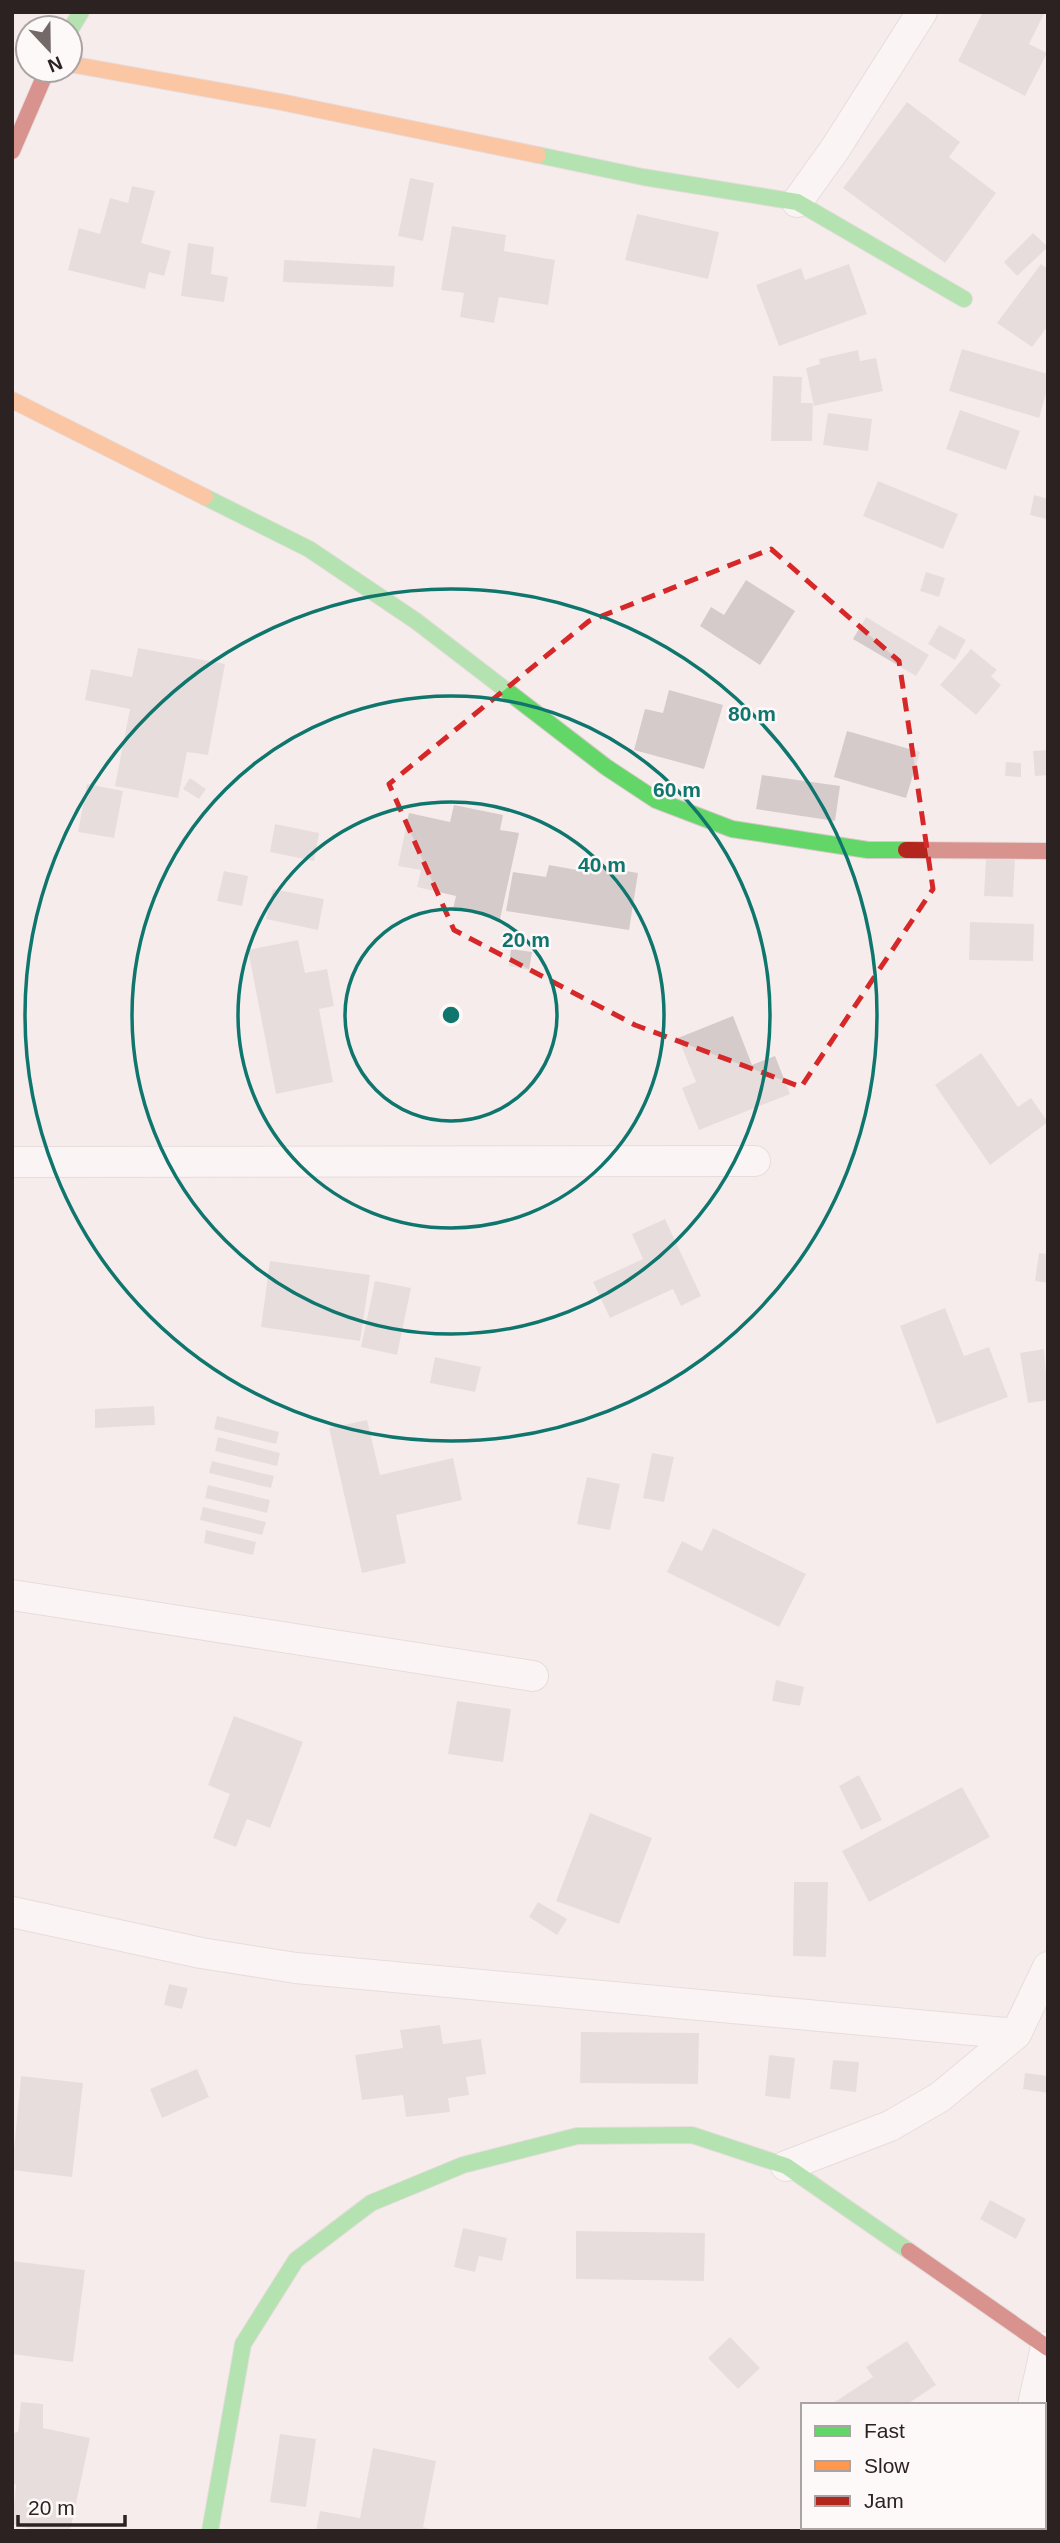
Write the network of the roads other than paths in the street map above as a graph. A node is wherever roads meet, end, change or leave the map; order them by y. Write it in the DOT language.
graph roads {
  1 [pos="922,12"];
  2 [pos="84,67"];
  3 [pos="41,84"];
  4 [pos="12,151"];
  5 [pos="797,202"];
  6 [pos="964,299"];
  7 [pos="12,400"];
  8 [pos="1048,851"];
  9 [pos="755,1161"];
  10 [pos="12,1162"];
  11 [pos="12,1595"];
  12 [pos="533,1676"];
  13 [pos="12,1912"];
  14 [pos="1048,1967"];
  15 [pos="1016,2034"];
  16 [pos="786,2166"];
  17 [pos="1047,2348"];
  18 [pos="1033,2403"];
  19 [pos="210,2531"];
  1 -- 5 [label="street"];
  2 -- 5 [label="street"];
  3 -- 4 [label="street"];
  5 -- 6 [label="street"];
  7 -- 8 [label="street"];
  9 -- 10 [label="street"];
  11 -- 12 [label="street"];
  13 -- 15 [label="street"];
  14 -- 15 [label="street"];
  15 -- 16 [label="street"];
  16 -- 17 [label="street"];
  16 -- 19 [label="street"];
  17 -- 18 [label="street"];
}
